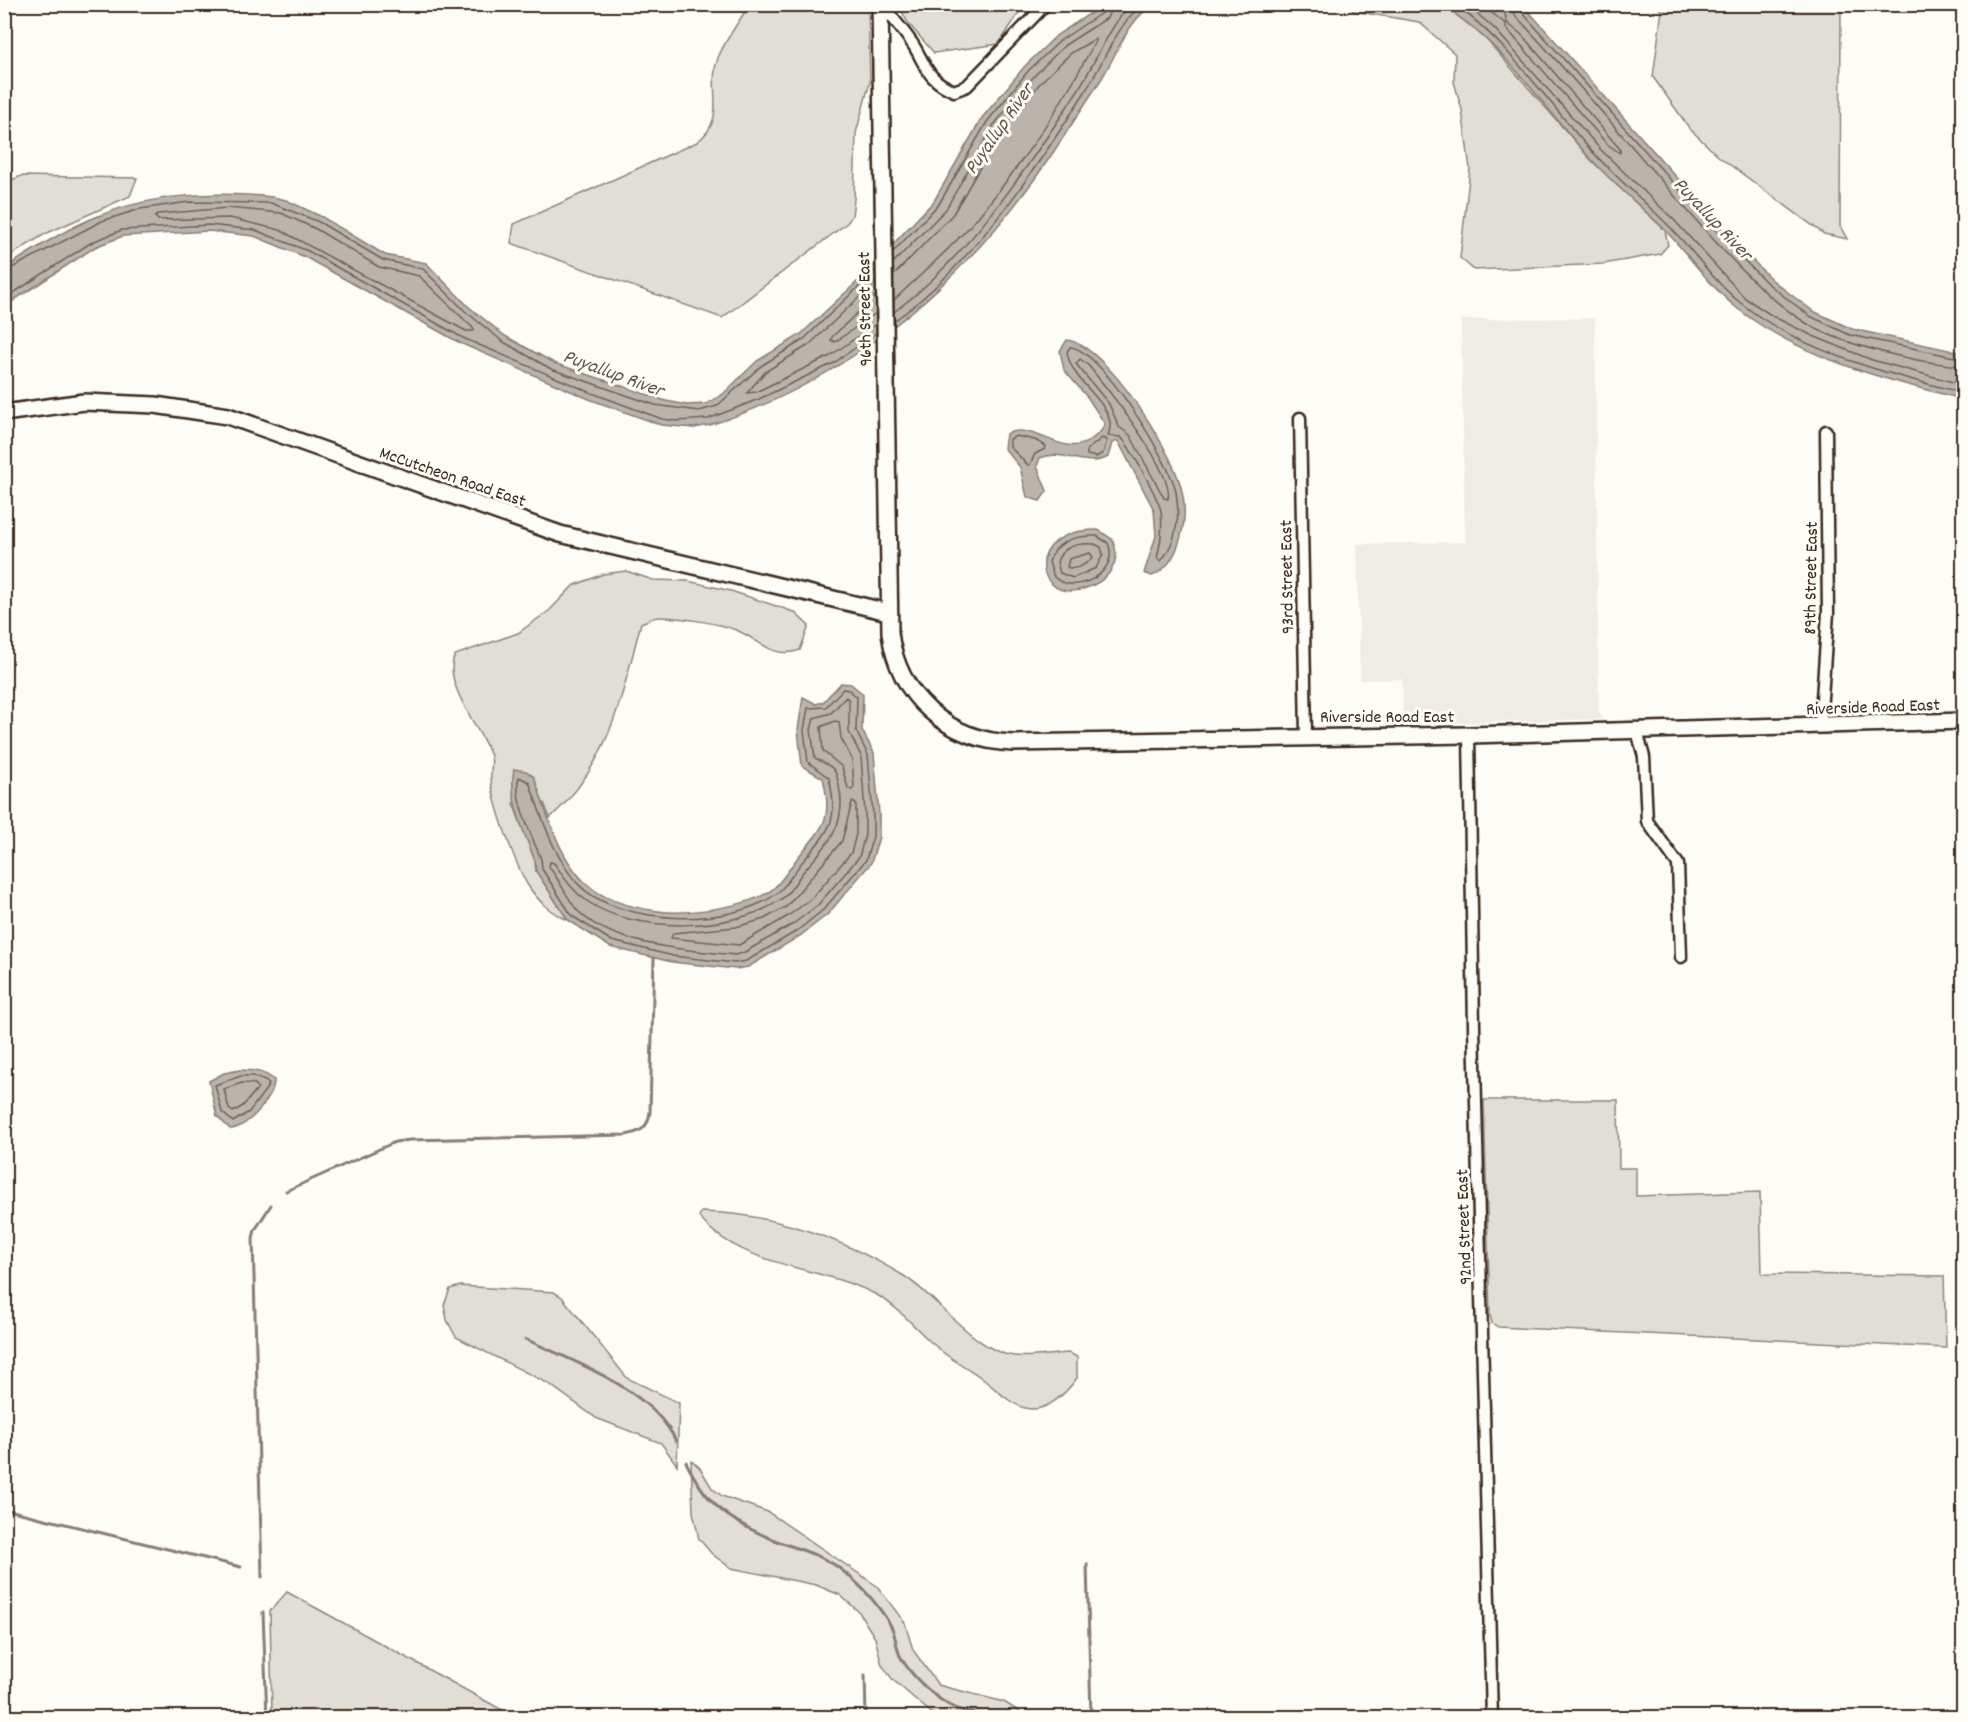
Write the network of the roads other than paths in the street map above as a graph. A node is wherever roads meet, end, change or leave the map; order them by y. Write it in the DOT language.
graph roads {
  1 [pos="881,4"];
  2 [pos="1046,4"];
  3 [pos="4,413"];
  4 [pos="1300,418"];
  5 [pos="1826,431"];
  6 [pos="888,612"];
  7 [pos="1964,721"];
  8 [pos="1820,726"];
  9 [pos="1637,731"];
  10 [pos="1469,735"];
  11 [pos="1306,736"];
  12 [pos="1681,957"];
  13 [pos="1492,1718"];
  1 -- 2 [label="street"];
  1 -- 6 [label="street, 96th Street East"];
  3 -- 6 [label="street, McCutcheon Road East"];
  4 -- 11 [label="street, 93rd Street East"];
  5 -- 8 [label="street, 89th Street East"];
  6 -- 11 [label="street, Riverside Road East"];
  7 -- 8 [label="street, Riverside Road East"];
  8 -- 9 [label="street, Riverside Road East"];
  9 -- 10 [label="street, Riverside Road East"];
  9 -- 12 [label="street"];
  10 -- 11 [label="street, Riverside Road East"];
  10 -- 13 [label="street, 92nd Street East"];
}
